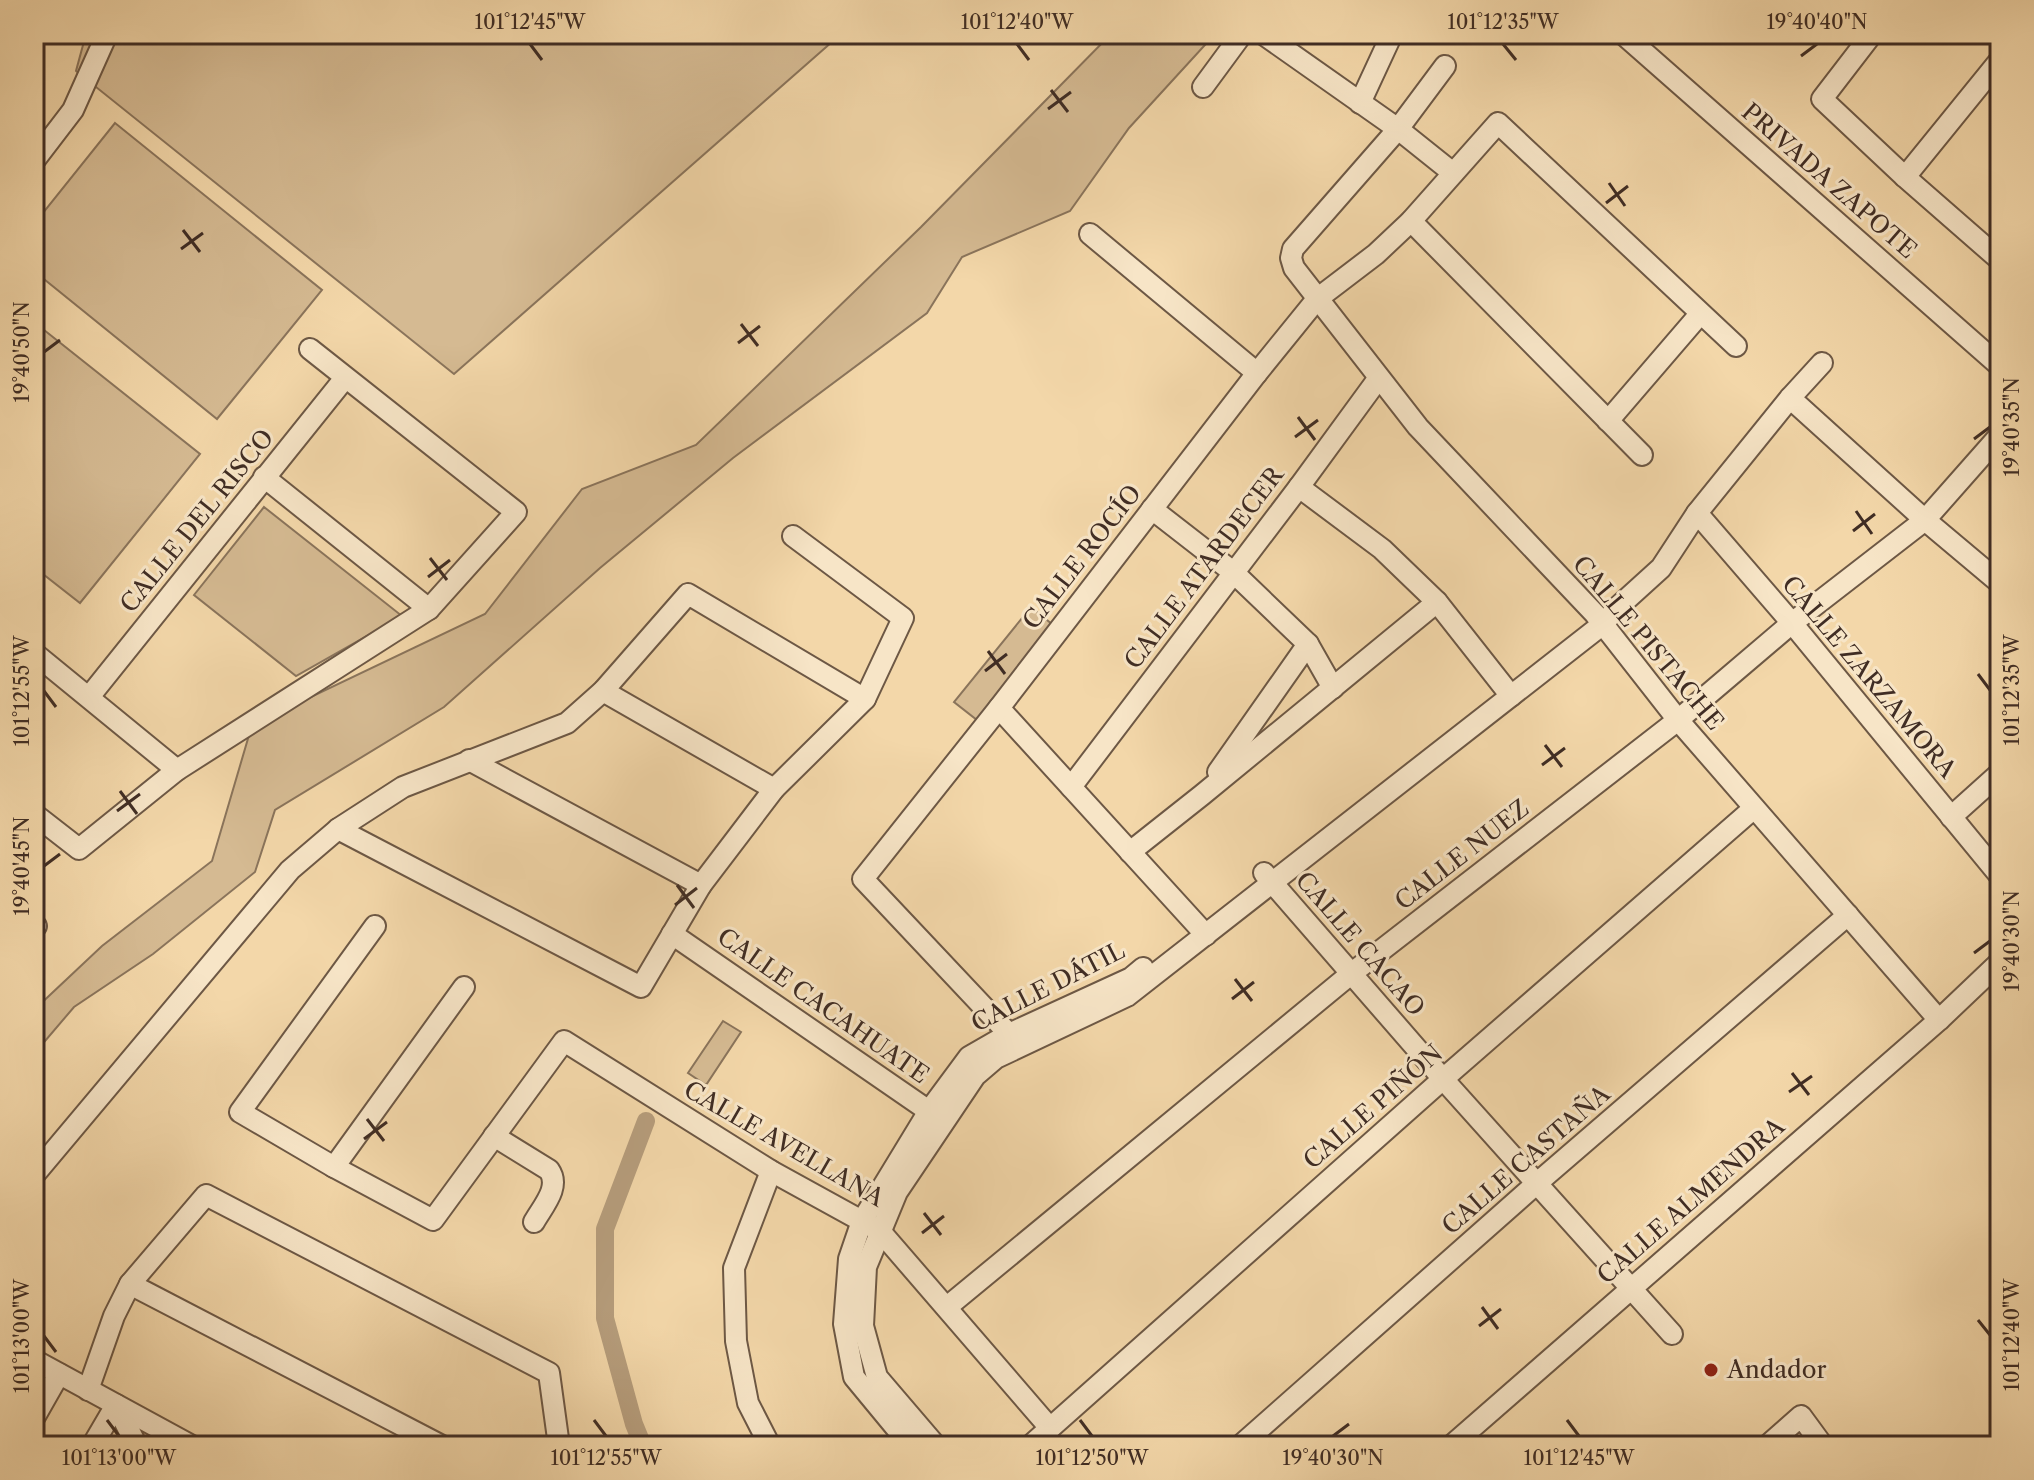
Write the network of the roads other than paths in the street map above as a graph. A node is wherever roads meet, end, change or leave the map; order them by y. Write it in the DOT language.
graph roads {
  1 [pos="107,34"];
  2 [pos="1242,34"];
  3 [pos="1263,34"];
  4 [pos="1392,34"];
  5 [pos="1623,34"];
  6 [pos="1872,34"];
  7 [pos="2000,60"];
  8 [pos="1445,66"];
  9 [pos="1203,87"];
  10 [pos="1360,103"];
  11 [pos="1398,129"];
  12 [pos="34,161"];
  13 [pos="1453,173"];
  14 [pos="1905,177"];
  15 [pos="1411,221"];
  16 [pos="1090,234"];
  17 [pos="1998,254"];
  18 [pos="1317,299"];
  19 [pos="1700,314"];
  20 [pos="1736,346"];
  21 [pos="310,349"];
  22 [pos="1822,363"];
  23 [pos="2000,366"];
  24 [pos="1257,373"];
  25 [pos="345,378"];
  26 [pos="1378,379"];
  27 [pos="1790,398"];
  28 [pos="1608,421"];
  29 [pos="2000,435"];
  30 [pos="1642,455"];
  31 [pos="264,477"];
  32 [pos="1299,487"];
  33 [pos="1152,509"];
  34 [pos="1697,513"];
  35 [pos="1925,520"];
  36 [pos="793,536"];
  37 [pos="1233,572"];
  38 [pos="2000,583"];
  39 [pos="1437,602"];
  40 [pos="429,609"];
  41 [pos="1599,619"];
  42 [pos="1792,623"];
  43 [pos="1308,644"];
  44 [pos="34,653"];
  45 [pos="1333,688"];
  46 [pos="603,691"];
  47 [pos="1507,692"];
  48 [pos="89,697"];
  49 [pos="865,699"];
  50 [pos="999,708"];
  51 [pos="1678,720"];
  52 [pos="469,760"];
  53 [pos="177,770"];
  54 [pos="2000,773"];
  55 [pos="1071,787"];
  56 [pos="774,789"];
  57 [pos="1202,795"];
  58 [pos="1753,809"];
  59 [pos="34,814"];
  60 [pos="1951,817"];
  61 [pos="338,829"];
  62 [pos="1130,852"];
  63 [pos="2000,876"];
  64 [pos="1268,878"];
  65 [pos="701,885"];
  66 [pos="1848,915"];
  67 [pos="375,926"];
  68 [pos="1202,930"];
  69 [pos="672,934"];
  70 [pos="2000,962"];
  71 [pos="1352,973"];
  72 [pos="464,987"];
  73 [pos="1939,1020"];
  74 [pos="1009,1034"];
  75 [pos="1443,1079"];
  76 [pos="936,1116"];
  77 [pos="494,1136"];
  78 [pos="334,1167"];
  79 [pos="771,1171"];
  80 [pos="34,1175"];
  81 [pos="1536,1184"];
  82 [pos="862,1221"];
  83 [pos="534,1222"];
  84 [pos="880,1231"];
  85 [pos="130,1284"];
  86 [pos="1630,1288"];
  87 [pos="947,1307"];
  88 [pos="1672,1334"];
  89 [pos="34,1360"];
  90 [pos="59,1374"];
  91 [pos="88,1390"];
  92 [pos="116,1405"];
  93 [pos="34,1418"];
  94 [pos="1050,1428"];
  95 [pos="92,1446"];
  96 [pos="137,1446"];
  97 [pos="192,1446"];
  98 [pos="442,1446"];
  99 [pos="559,1446"];
  100 [pos="770,1446"];
  101 [pos="911,1446"];
  102 [pos="936,1446"];
  103 [pos="1030,1446"];
  104 [pos="1240,1446"];
  105 [pos="1451,1446"];
  106 [pos="1767,1446"];
  107 [pos="1823,1446"];
  1 -- 12 [label="street"];
  2 -- 9 [label="street"];
  3 -- 10 [label="street"];
  4 -- 10 [label="street"];
  5 -- 23 [label="street, PRIVADA ZAPOTE"];
  6 -- 14 [label="street"];
  7 -- 14 [label="street"];
  8 -- 11 [label="street, CALLE PISTACHE"];
  10 -- 11 [label="street"];
  11 -- 13 [label="street"];
  11 -- 18 [label="street, CALLE PISTACHE"];
  13 -- 15 [label="street, CALLE ROCÍO"];
  13 -- 19 [label="street, CALLE ROCÍO"];
  14 -- 17 [label="street"];
  15 -- 18 [label="street, CALLE ROCÍO"];
  15 -- 28 [label="street"];
  16 -- 24 [label="street"];
  18 -- 24 [label="street, CALLE ROCÍO"];
  18 -- 26 [label="street, CALLE PISTACHE"];
  19 -- 20 [label="street"];
  19 -- 28 [label="street"];
  21 -- 25 [label="street"];
  22 -- 27 [label="street, CALLE DÁTIL"];
  24 -- 33 [label="street, CALLE ROCÍO"];
  25 -- 31 [label="street, CALLE DEL RISCO"];
  25 -- 40 [label="street"];
  26 -- 32 [label="street, CALLE ATARDECER"];
  26 -- 41 [label="street, CALLE PISTACHE"];
  27 -- 34 [label="street, CALLE DÁTIL"];
  27 -- 35 [label="street"];
  28 -- 30 [label="street"];
  29 -- 35 [label="street, CALLE NUEZ"];
  31 -- 40 [label="street"];
  31 -- 48 [label="street, CALLE DEL RISCO"];
  32 -- 37 [label="street, CALLE ATARDECER"];
  32 -- 39 [label="street"];
  33 -- 37 [label="street"];
  33 -- 50 [label="street, CALLE ROCÍO"];
  34 -- 41 [label="street, CALLE DÁTIL"];
  34 -- 42 [label="street, CALLE ZARZAMORA"];
  35 -- 38 [label="street"];
  35 -- 42 [label="street, CALLE NUEZ"];
  36 -- 49 [label="street"];
  37 -- 43 [label="street"];
  37 -- 55 [label="street, CALLE ATARDECER"];
  39 -- 45 [label="street"];
  39 -- 47 [label="street"];
  40 -- 53 [label="street"];
  41 -- 47 [label="street, CALLE DÁTIL"];
  41 -- 51 [label="street, CALLE PISTACHE"];
  42 -- 51 [label="street, CALLE NUEZ"];
  42 -- 60 [label="street, CALLE ZARZAMORA"];
  43 -- 45 [label="street"];
  43 -- 57 [label="street"];
  44 -- 48 [label="street"];
  45 -- 57 [label="street"];
  46 -- 49 [label="street"];
  46 -- 52 [label="street"];
  46 -- 56 [label="street"];
  47 -- 64 [label="street, CALLE DÁTIL"];
  48 -- 53 [label="street"];
  49 -- 56 [label="street"];
  50 -- 55 [label="street"];
  50 -- 74 [label="street, CALLE ROCÍO"];
  51 -- 58 [label="street, CALLE PISTACHE"];
  51 -- 71 [label="street, CALLE NUEZ"];
  52 -- 61 [label="street"];
  52 -- 65 [label="street"];
  53 -- 59 [label="street"];
  54 -- 60 [label="street"];
  55 -- 62 [label="street"];
  56 -- 65 [label="street"];
  57 -- 62 [label="street"];
  58 -- 66 [label="street, CALLE PISTACHE"];
  58 -- 75 [label="street, CALLE PIÑÓN"];
  60 -- 63 [label="street, CALLE ZARZAMORA"];
  61 -- 69 [label="street"];
  61 -- 80 [label="street"];
  62 -- 68 [label="street"];
  64 -- 68 [label="street, CALLE DÁTIL"];
  64 -- 71 [label="street, CALLE CACAO"];
  65 -- 69 [label="street"];
  66 -- 73 [label="street, CALLE PISTACHE"];
  66 -- 81 [label="street, CALLE CASTAÑA"];
  67 -- 78 [label="street"];
  68 -- 74 [label="street, CALLE DÁTIL"];
  68 -- 76 [label="street, CALLE DÁTIL"];
  69 -- 76 [label="street, CALLE CACAHUATE"];
  70 -- 73 [label="street, CALLE ALMENDRA"];
  71 -- 75 [label="street, CALLE CACAO"];
  71 -- 87 [label="street, CALLE NUEZ"];
  72 -- 78 [label="street"];
  73 -- 86 [label="street, CALLE ALMENDRA"];
  74 -- 76 [label="street, CALLE DÁTIL"];
  75 -- 81 [label="street, CALLE CACAO"];
  75 -- 94 [label="street, CALLE PIÑÓN"];
  76 -- 82 [label="street, CALLE DÁTIL"];
  76 -- 84 [label="street, CALLE DÁTIL"];
  77 -- 78 [label="street"];
  77 -- 79 [label="street, CALLE AVELLANA"];
  77 -- 83 [label="street"];
  79 -- 82 [label="street, CALLE AVELLANA"];
  79 -- 100 [label="street"];
  81 -- 86 [label="street, CALLE CACAO"];
  81 -- 104 [label="street, CALLE CASTAÑA"];
  82 -- 84 [label="street, CALLE AVELLANA"];
  82 -- 101 [label="street, CALLE DÁTIL"];
  84 -- 87 [label="street, CALLE AVELLANA"];
  84 -- 102 [label="street, CALLE DÁTIL"];
  85 -- 91 [label="street"];
  85 -- 98 [label="street"];
  85 -- 99 [label="street"];
  86 -- 88 [label="street, CALLE CACAO"];
  86 -- 105 [label="street, CALLE ALMENDRA"];
  87 -- 94 [label="street, CALLE AVELLANA"];
  89 -- 90 [label="street"];
  90 -- 91 [label="street"];
  90 -- 93 [label="street"];
  91 -- 92 [label="street"];
  92 -- 95 [label="street"];
  92 -- 96 [label="street"];
  92 -- 97 [label="street"];
  94 -- 103 [label="street, CALLE PIÑÓN"];
  106 -- 107 [label="street"];
}
